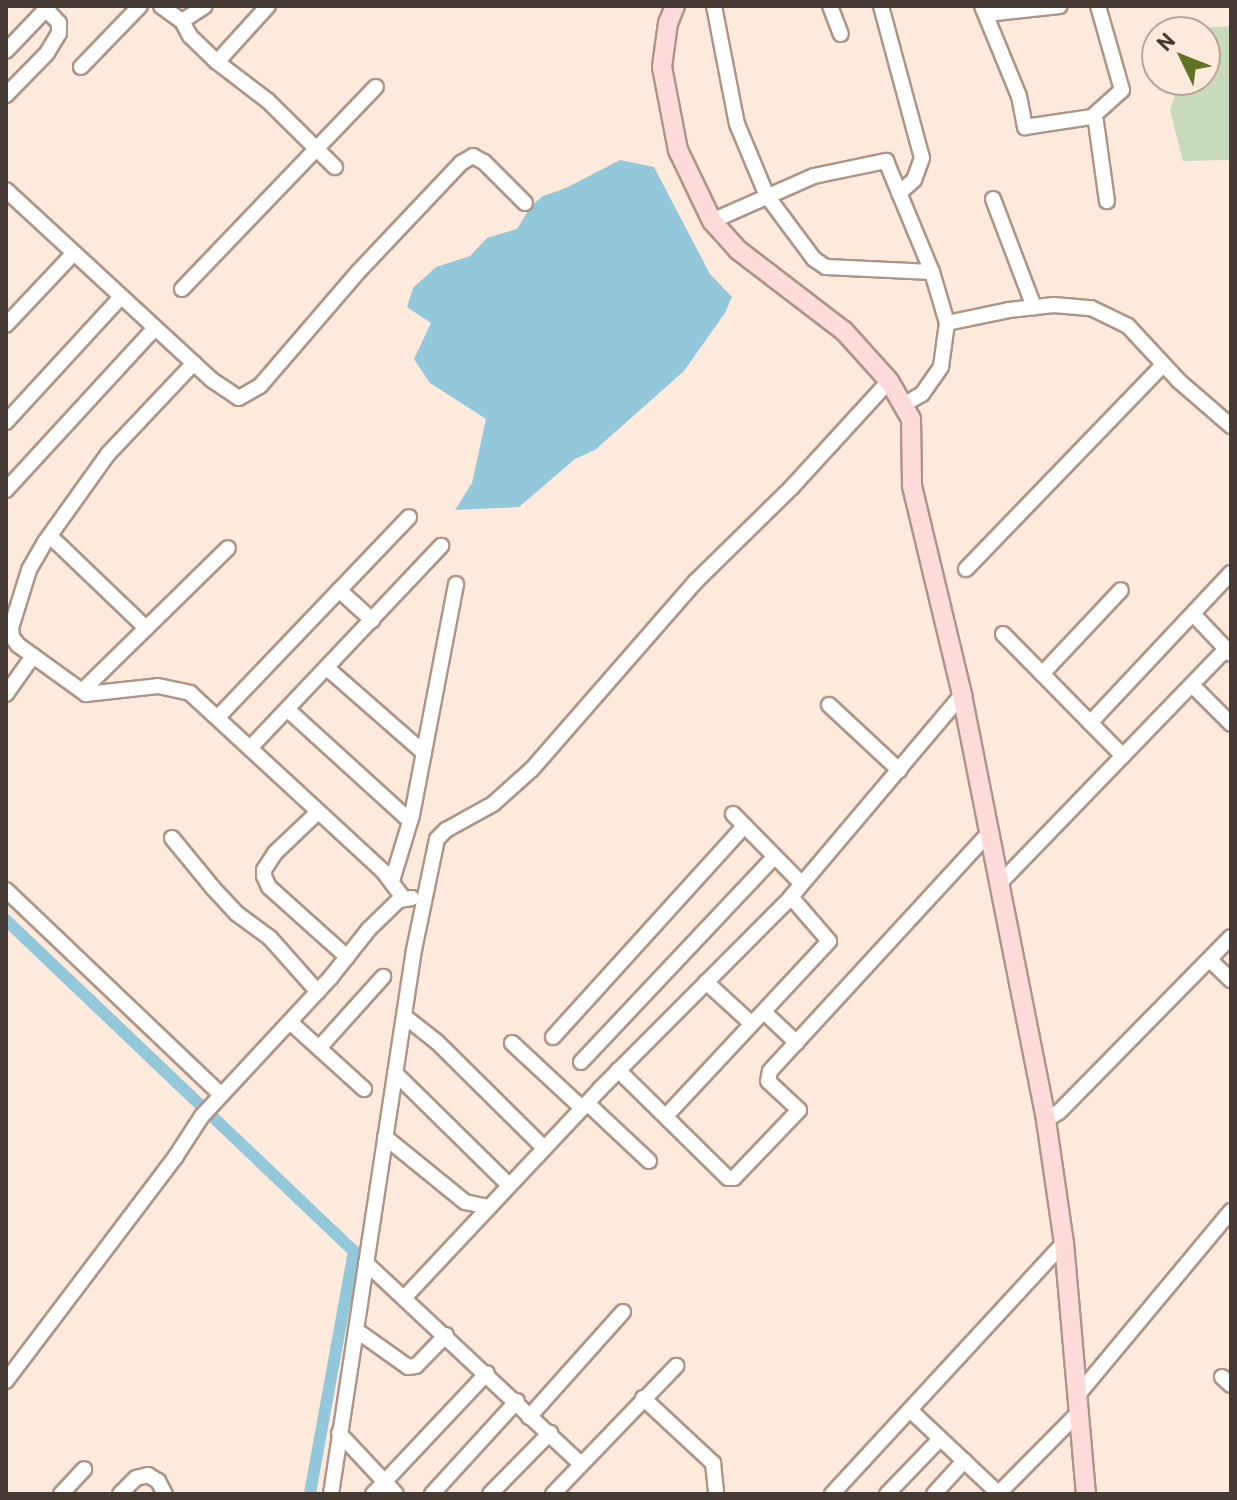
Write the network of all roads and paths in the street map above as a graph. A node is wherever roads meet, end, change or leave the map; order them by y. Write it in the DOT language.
graph roads {
  1 [pos="140,6"];
  2 [pos="161,6"];
  3 [pos="205,6"];
  4 [pos="268,6"];
  5 [pos="675,6"];
  6 [pos="714,6"];
  7 [pos="830,6"];
  8 [pos="881,6"];
  9 [pos="1060,6"];
  10 [pos="1098,6"];
  11 [pos="48,8"];
  12 [pos="984,10"];
  13 [pos="182,21"];
  14 [pos="841,34"];
  15 [pos="6,51"];
  16 [pos="217,62"];
  17 [pos="81,67"];
  18 [pos="376,87"];
  19 [pos="6,95"];
  20 [pos="1092,117"];
  21 [pos="316,149"];
  22 [pos="335,167"];
  23 [pos="6,190"];
  24 [pos="899,193"];
  25 [pos="767,196"];
  26 [pos="993,199"];
  27 [pos="1107,201"];
  28 [pos="525,203"];
  29 [pos="712,221"];
  30 [pos="73,254"];
  31 [pos="932,272"];
  32 [pos="182,289"];
  33 [pos="121,297"];
  34 [pos="1034,307"];
  35 [pos="947,323"];
  36 [pos="6,325"];
  37 [pos="155,328"];
  38 [pos="194,363"];
  39 [pos="1163,365"];
  40 [pos="889,381"];
  41 [pos="905,404"];
  42 [pos="6,422"];
  43 [pos="1231,426"];
  44 [pos="6,490"];
  45 [pos="409,517"];
  46 [pos="50,536"];
  47 [pos="441,546"];
  48 [pos="228,548"];
  49 [pos="966,569"];
  50 [pos="1231,573"];
  51 [pos="456,584"];
  52 [pos="339,590"];
  53 [pos="1121,590"];
  54 [pos="1193,614"];
  55 [pos="372,620"];
  56 [pos="146,628"];
  57 [pos="1003,634"];
  58 [pos="1229,651"];
  59 [pos="33,656"];
  60 [pos="327,668"];
  61 [pos="1042,674"];
  62 [pos="1192,685"];
  63 [pos="82,691"];
  64 [pos="6,694"];
  65 [pos="962,695"];
  66 [pos="829,705"];
  67 [pos="287,709"];
  68 [pos="219,716"];
  69 [pos="1090,723"];
  70 [pos="1231,724"];
  71 [pos="251,747"];
  72 [pos="424,753"];
  73 [pos="1123,756"];
  74 [pos="899,770"];
  75 [pos="318,812"];
  76 [pos="733,814"];
  77 [pos="410,821"];
  78 [pos="744,826"];
  79 [pos="987,835"];
  80 [pos="172,838"];
  81 [pos="773,858"];
  82 [pos="392,881"];
  83 [pos="800,882"];
  84 [pos="999,884"];
  85 [pos="6,890"];
  86 [pos="791,897"];
  87 [pos="412,898"];
  88 [pos="1231,937"];
  89 [pos="347,957"];
  90 [pos="1210,960"];
  91 [pos="383,977"];
  92 [pos="1231,980"];
  93 [pos="706,982"];
  94 [pos="318,992"];
  95 [pos="764,1012"];
  96 [pos="404,1016"];
  97 [pos="290,1022"];
  98 [pos="752,1024"];
  99 [pos="553,1037"];
  100 [pos="512,1043"];
  101 [pos="797,1043"];
  102 [pos="319,1048"];
  103 [pos="581,1062"];
  104 [pos="618,1070"];
  105 [pos="395,1073"];
  106 [pos="364,1089"];
  107 [pos="219,1097"];
  108 [pos="584,1105"];
  109 [pos="666,1116"];
  110 [pos="1046,1120"];
  111 [pos="385,1137"];
  112 [pos="544,1148"];
  113 [pos="649,1161"];
  114 [pos="509,1185"];
  115 [pos="488,1207"];
  116 [pos="1231,1211"];
  117 [pos="1064,1243"];
  118 [pos="366,1263"];
  119 [pos="404,1298"];
  120 [pos="623,1312"];
  121 [pos="356,1330"];
  122 [pos="446,1335"];
  123 [pos="676,1366"];
  124 [pos="487,1373"];
  125 [pos="6,1381"];
  126 [pos="643,1398"];
  127 [pos="517,1401"];
  128 [pos="1078,1404"];
  129 [pos="910,1410"];
  130 [pos="529,1417"];
  131 [pos="339,1433"];
  132 [pos="550,1433"];
  133 [pos="940,1439"];
  134 [pos="964,1461"];
  135 [pos="581,1464"];
  136 [pos="84,1469"];
  137 [pos="384,1482"];
  138 [pos="61,1494"];
  139 [pos="120,1494"];
  140 [pos="165,1494"];
  141 [pos="331,1494"];
  142 [pos="373,1494"];
  143 [pos="396,1494"];
  144 [pos="432,1494"];
  145 [pos="490,1494"];
  146 [pos="553,1494"];
  147 [pos="716,1494"];
  148 [pos="832,1494"];
  149 [pos="887,1494"];
  150 [pos="934,1494"];
  151 [pos="998,1494"];
  152 [pos="1086,1494"];
  1 -- 17 [label="street"];
  2 -- 13 [label="street"];
  3 -- 13 [label="street"];
  4 -- 16 [label="street"];
  5 -- 29 [label="street"];
  6 -- 25 [label="street"];
  7 -- 14 [label="street"];
  8 -- 24 [label="street"];
  9 -- 12 [label="street"];
  10 -- 20 [label="street"];
  11 -- 15 [label="street"];
  11 -- 19 [label="street"];
  12 -- 20 [label="street"];
  13 -- 16 [label="street"];
  16 -- 21 [label="street"];
  18 -- 21 [label="street"];
  20 -- 27 [label="street"];
  21 -- 22 [label="street"];
  21 -- 32 [label="street"];
  23 -- 30 [label="street"];
  24 -- 25 [label="street"];
  24 -- 31 [label="street"];
  25 -- 29 [label="street"];
  25 -- 31 [label="street"];
  26 -- 34 [label="street"];
  28 -- 38 [label="street"];
  29 -- 40 [label="street"];
  30 -- 33 [label="street"];
  30 -- 36 [label="street"];
  31 -- 35 [label="street"];
  33 -- 37 [label="street"];
  33 -- 42 [label="street"];
  34 -- 35 [label="street"];
  34 -- 39 [label="street"];
  35 -- 41 [label="street"];
  37 -- 38 [label="street"];
  37 -- 44 [label="street"];
  38 -- 46 [label="street"];
  39 -- 43 [label="street"];
  39 -- 49 [label="street"];
  40 -- 41 [label="street"];
  40 -- 87 [label="street"];
  41 -- 65 [label="street"];
  45 -- 52 [label="street"];
  46 -- 56 [label="street"];
  46 -- 59 [label="street"];
  47 -- 55 [label="street"];
  48 -- 56 [label="street"];
  50 -- 54 [label="street"];
  51 -- 72 [label="street"];
  52 -- 55 [label="street"];
  52 -- 68 [label="street"];
  53 -- 61 [label="street"];
  54 -- 58 [label="street"];
  54 -- 69 [label="street"];
  55 -- 60 [label="street"];
  56 -- 63 [label="street"];
  57 -- 61 [label="street"];
  58 -- 62 [label="street"];
  59 -- 63 [label="street"];
  59 -- 64 [label="street"];
  60 -- 67 [label="street"];
  60 -- 72 [label="street"];
  61 -- 69 [label="street"];
  62 -- 70 [label="street"];
  62 -- 73 [label="street"];
  63 -- 68 [label="street"];
  65 -- 74 [label="street"];
  65 -- 79 [label="street"];
  66 -- 74 [label="street"];
  67 -- 71 [label="street"];
  67 -- 77 [label="street"];
  68 -- 71 [label="street"];
  69 -- 73 [label="street"];
  71 -- 75 [label="street"];
  72 -- 77 [label="street"];
  73 -- 84 [label="street"];
  74 -- 83 [label="street"];
  75 -- 82 [label="street"];
  75 -- 89 [label="street"];
  76 -- 78 [label="street"];
  77 -- 82 [label="street"];
  78 -- 81 [label="street"];
  78 -- 99 [label="street"];
  79 -- 84 [label="street"];
  79 -- 101 [label="street"];
  80 -- 94 [label="street"];
  81 -- 83 [label="street"];
  81 -- 103 [label="street"];
  82 -- 87 [label="street"];
  83 -- 86 [label="street"];
  84 -- 110 [label="street"];
  85 -- 107 [label="street"];
  86 -- 93 [label="street"];
  86 -- 95 [label="street"];
  87 -- 89 [label="street"];
  87 -- 96 [label="street"];
  88 -- 90 [label="street"];
  89 -- 94 [label="street"];
  90 -- 92 [label="street"];
  90 -- 110 [label="street"];
  91 -- 102 [label="street"];
  93 -- 98 [label="street"];
  93 -- 104 [label="street"];
  94 -- 97 [label="street"];
  95 -- 98 [label="street"];
  95 -- 101 [label="street"];
  96 -- 105 [label="street"];
  96 -- 112 [label="street"];
  97 -- 102 [label="street"];
  97 -- 107 [label="street"];
  98 -- 109 [label="street"];
  100 -- 108 [label="street"];
  101 -- 109 [label="street"];
  102 -- 106 [label="street"];
  104 -- 108 [label="street"];
  104 -- 109 [label="street"];
  105 -- 111 [label="street"];
  105 -- 114 [label="street"];
  107 -- 125 [label="street"];
  108 -- 112 [label="street"];
  108 -- 113 [label="street"];
  110 -- 117 [label="street"];
  111 -- 115 [label="street"];
  111 -- 118 [label="street"];
  112 -- 114 [label="street"];
  114 -- 115 [label="street"];
  115 -- 119 [label="street"];
  116 -- 128 [label="street"];
  117 -- 128 [label="street"];
  117 -- 129 [label="street"];
  118 -- 119 [label="street"];
  118 -- 121 [label="street"];
  119 -- 122 [label="street"];
  120 -- 130 [label="street"];
  121 -- 122 [label="street"];
  121 -- 131 [label="street"];
  122 -- 124 [label="street"];
  123 -- 126 [label="street"];
  124 -- 127 [label="street"];
  124 -- 137 [label="street"];
  126 -- 135 [label="street"];
  126 -- 147 [label="street"];
  127 -- 130 [label="street"];
  127 -- 144 [label="street"];
  128 -- 151 [label="street"];
  128 -- 152 [label="street"];
  129 -- 133 [label="street"];
  129 -- 148 [label="street"];
  130 -- 132 [label="street"];
  131 -- 137 [label="street"];
  131 -- 141 [label="street"];
  132 -- 135 [label="street"];
  132 -- 145 [label="street"];
  133 -- 134 [label="street"];
  133 -- 149 [label="street"];
  134 -- 150 [label="street"];
  134 -- 151 [label="street"];
  135 -- 146 [label="street"];
  136 -- 138 [label="street"];
  137 -- 142 [label="street"];
  137 -- 143 [label="street"];
  139 -- 140 [label="street"];
}
